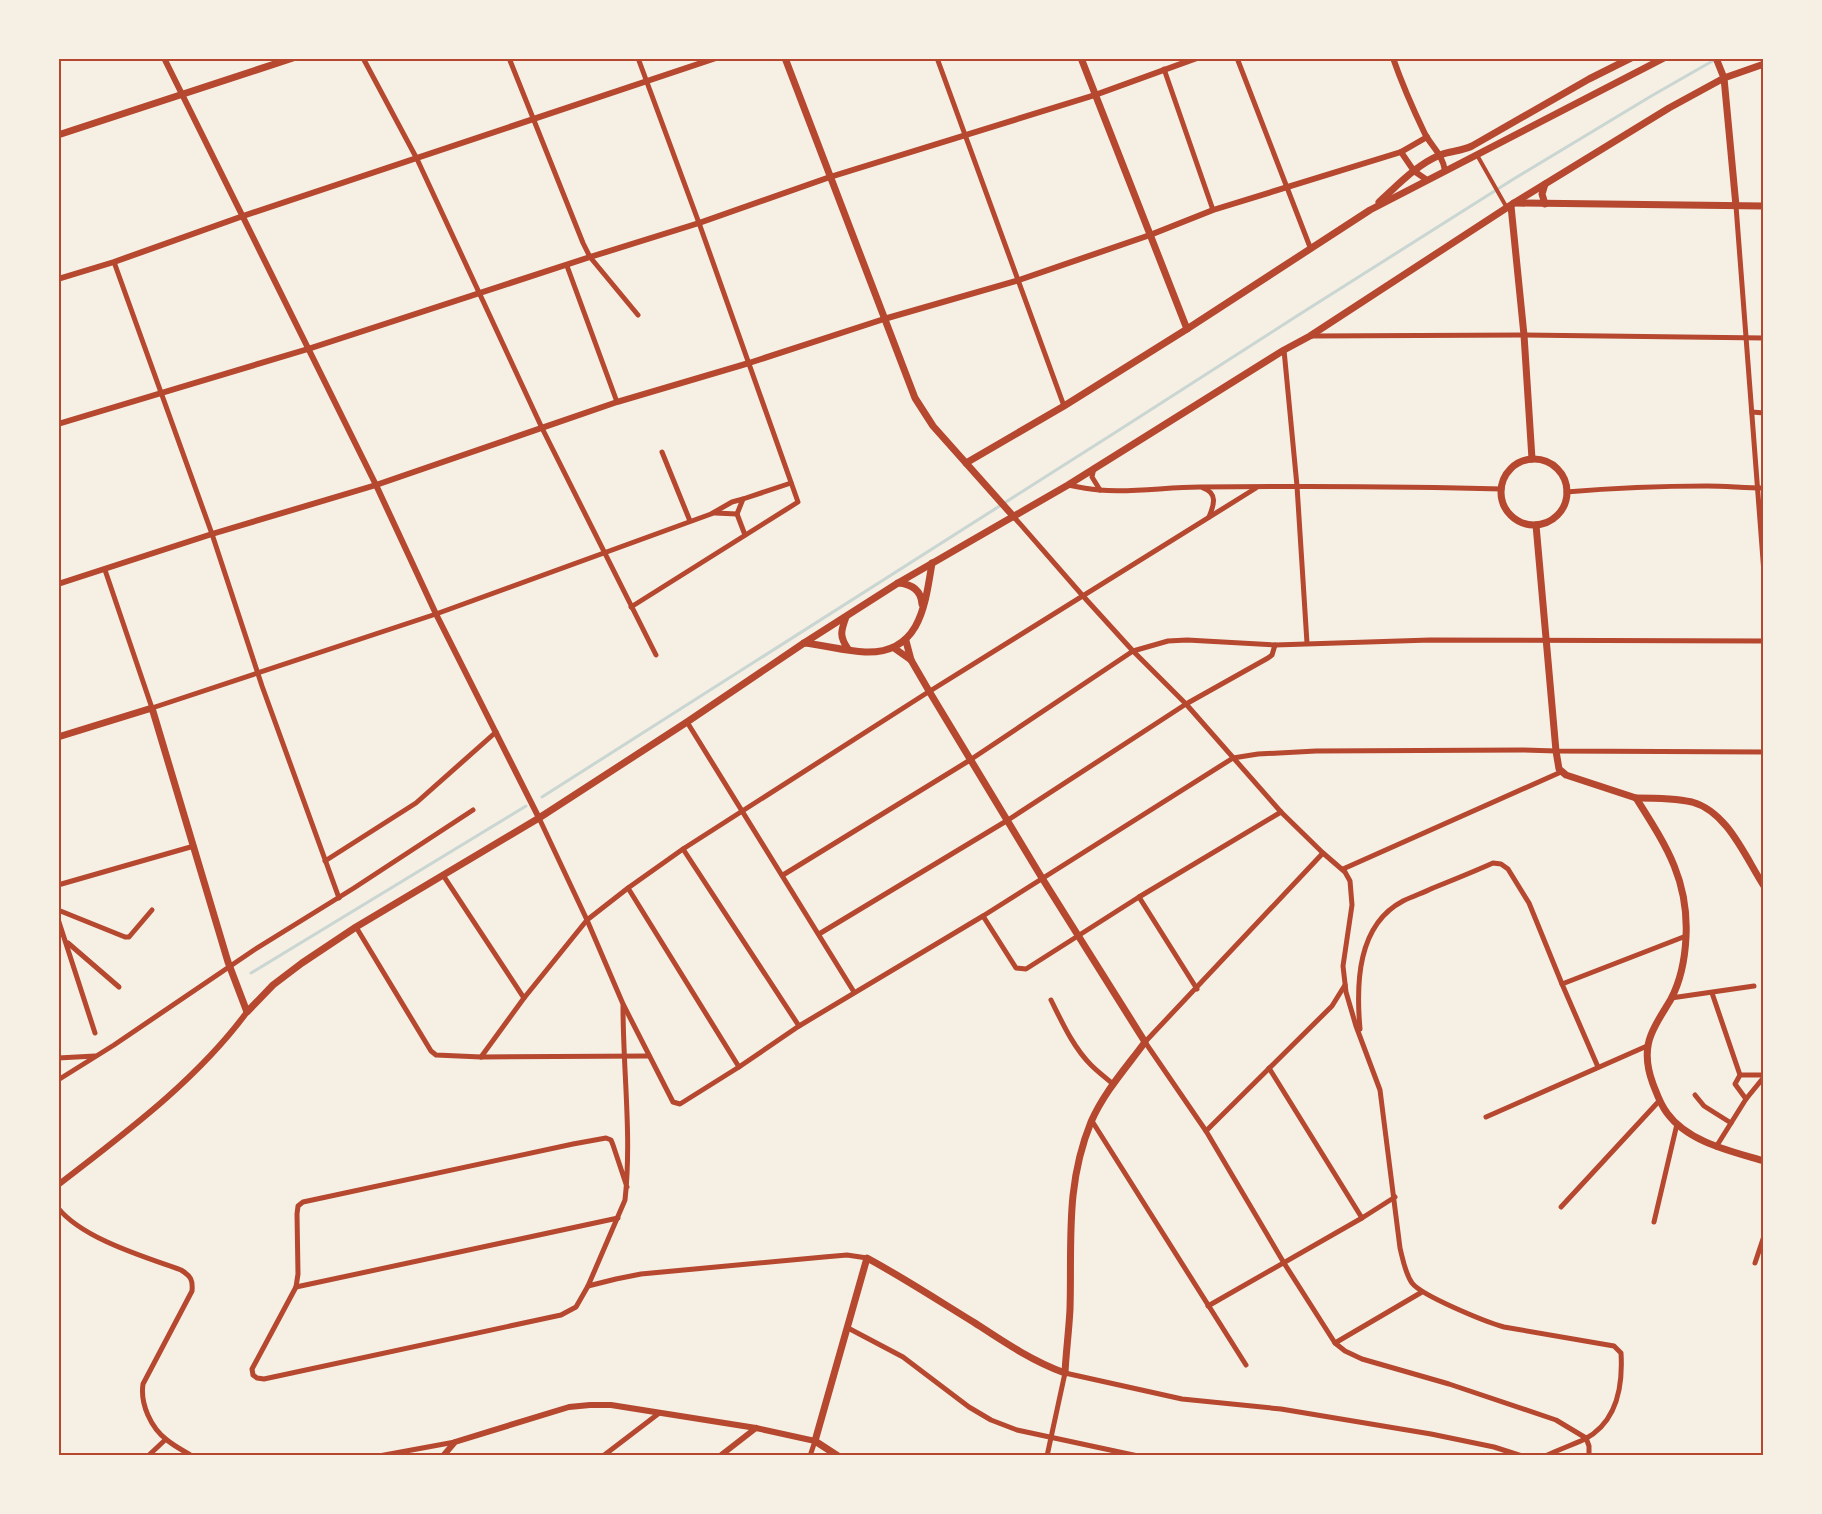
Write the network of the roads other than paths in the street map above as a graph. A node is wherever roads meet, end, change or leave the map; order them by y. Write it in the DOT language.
graph roads {
  1 [pos="164,58"];
  2 [pos="293,58"];
  3 [pos="363,58"];
  4 [pos="509,58"];
  5 [pos="638,58"];
  6 [pos="716,58"];
  7 [pos="784,58"];
  8 [pos="936,58"];
  9 [pos="1081,58"];
  10 [pos="1197,58"];
  11 [pos="1237,58"];
  12 [pos="1393,58"];
  13 [pos="1631,58"];
  14 [pos="1664,58"];
  15 [pos="1716,58"];
  16 [pos="1764,64"];
  17 [pos="1164,69"];
  18 [pos="1724,76"];
  19 [pos="1589,79"];
  20 [pos="646,82"];
  21 [pos="1595,93"];
  22 [pos="181,95"];
  23 [pos="1095,95"];
  24 [pos="534,119"];
  25 [pos="58,135"];
  26 [pos="965,136"];
  27 [pos="1427,136"];
  28 [pos="1401,152"];
  29 [pos="1441,154"];
  30 [pos="1476,155"];
  31 [pos="417,159"];
  32 [pos="1414,171"];
  33 [pos="1445,171"];
  34 [pos="830,177"];
  35 [pos="1427,180"];
  36 [pos="1545,184"];
  37 [pos="1286,187"];
  38 [pos="1545,204"];
  39 [pos="1510,206"];
  40 [pos="1736,206"];
  41 [pos="1764,206"];
  42 [pos="1213,210"];
  43 [pos="1370,210"];
  44 [pos="243,216"];
  45 [pos="699,223"];
  46 [pos="1149,235"];
  47 [pos="1310,247"];
  48 [pos="590,257"];
  49 [pos="114,262"];
  50 [pos="567,266"];
  51 [pos="58,279"];
  52 [pos="1019,280"];
  53 [pos="479,293"];
  54 [pos="638,315"];
  55 [pos="884,319"];
  56 [pos="1187,329"];
  57 [pos="1524,335"];
  58 [pos="1310,336"];
  59 [pos="1746,338"];
  60 [pos="1764,338"];
  61 [pos="308,349"];
  62 [pos="1284,350"];
  63 [pos="749,363"];
  64 [pos="161,392"];
  65 [pos="617,402"];
  66 [pos="1064,406"];
  67 [pos="1752,412"];
  68 [pos="1764,413"];
  69 [pos="58,424"];
  70 [pos="542,428"];
  71 [pos="662,452"];
  72 [pos="1532,459"];
  73 [pos="966,464"];
  74 [pos="1094,468"];
  75 [pos="791,483"];
  76 [pos="376,484"];
  77 [pos="1068,485"];
  78 [pos="1296,486"];
  79 [pos="1198,487"];
  80 [pos="1256,488"];
  81 [pos="1760,488"];
  82 [pos="1502,489"];
  83 [pos="1100,490"];
  84 [pos="1566,492"];
  85 [pos="742,499"];
  86 [pos="711,513"];
  87 [pos="737,514"];
  88 [pos="1014,517"];
  89 [pos="1208,519"];
  90 [pos="690,521"];
  91 [pos="1536,525"];
  92 [pos="212,534"];
  93 [pos="745,535"];
  94 [pos="605,553"];
  95 [pos="932,563"];
  96 [pos="105,570"];
  97 [pos="1764,573"];
  98 [pos="898,583"];
  99 [pos="58,584"];
  100 [pos="1083,596"];
  101 [pos="631,607"];
  102 [pos="923,609"];
  103 [pos="436,614"];
  104 [pos="846,616"];
  105 [pos="1547,639"];
  106 [pos="906,641"];
  107 [pos="1764,641"];
  108 [pos="804,643"];
  109 [pos="1307,643"];
  110 [pos="1275,645"];
  111 [pos="894,648"];
  112 [pos="848,649"];
  113 [pos="1133,651"];
  114 [pos="656,656"];
  115 [pos="911,660"];
  116 [pos="258,674"];
  117 [pos="929,691"];
  118 [pos="1186,705"];
  119 [pos="152,708"];
  120 [pos="687,722"];
  121 [pos="496,732"];
  122 [pos="58,737"];
  123 [pos="1556,751"];
  124 [pos="1764,752"];
  125 [pos="1233,758"];
  126 [pos="970,760"];
  127 [pos="1561,772"];
  128 [pos="1636,798"];
  129 [pos="473,810"];
  130 [pos="742,811"];
  131 [pos="1281,812"];
  132 [pos="539,818"];
  133 [pos="1008,820"];
  134 [pos="194,846"];
  135 [pos="683,849"];
  136 [pos="1323,853"];
  137 [pos="325,861"];
  138 [pos="1343,869"];
  139 [pos="443,875"];
  140 [pos="783,875"];
  141 [pos="1042,878"];
  142 [pos="1763,884"];
  143 [pos="58,885"];
  144 [pos="628,888"];
  145 [pos="1139,897"];
  146 [pos="339,898"];
  147 [pos="58,909"];
  148 [pos="152,909"];
  149 [pos="983,916"];
  150 [pos="58,919"];
  151 [pos="587,920"];
  152 [pos="356,927"];
  153 [pos="819,934"];
  154 [pos="1078,935"];
  155 [pos="1686,936"];
  156 [pos="66,942"];
  157 [pos="230,968"];
  158 [pos="1562,984"];
  159 [pos="1345,985"];
  160 [pos="1754,986"];
  161 [pos="119,987"];
  162 [pos="1197,989"];
  163 [pos="854,992"];
  164 [pos="1712,993"];
  165 [pos="524,998"];
  166 [pos="1671,998"];
  167 [pos="1051,1000"];
  168 [pos="623,1004"];
  169 [pos="247,1012"];
  170 [pos="799,1026"];
  171 [pos="95,1034"];
  172 [pos="1360,1036"];
  173 [pos="1145,1042"];
  174 [pos="1647,1046"];
  175 [pos="96,1056"];
  176 [pos="650,1056"];
  177 [pos="481,1057"];
  178 [pos="58,1058"];
  179 [pos="623,1058"];
  180 [pos="740,1067"];
  181 [pos="1598,1067"];
  182 [pos="1269,1068"];
  183 [pos="1740,1075"];
  184 [pos="1764,1076"];
  185 [pos="58,1080"];
  186 [pos="1113,1084"];
  187 [pos="1695,1095"];
  188 [pos="1746,1099"];
  189 [pos="1660,1100"];
  190 [pos="1486,1117"];
  191 [pos="1092,1121"];
  192 [pos="1731,1123"];
  193 [pos="1677,1124"];
  194 [pos="1206,1131"];
  195 [pos="1716,1147"];
  196 [pos="1764,1161"];
  197 [pos="58,1185"];
  198 [pos="627,1187"];
  199 [pos="1395,1197"];
  200 [pos="1561,1207"];
  201 [pos="58,1208"];
  202 [pos="618,1218"];
  203 [pos="1362,1218"];
  204 [pos="1654,1222"];
  205 [pos="1764,1236"];
  206 [pos="867,1257"];
  207 [pos="1284,1263"];
  208 [pos="1755,1263"];
  209 [pos="588,1286"];
  210 [pos="296,1287"];
  211 [pos="1422,1292"];
  212 [pos="1208,1306"];
  213 [pos="848,1328"];
  214 [pos="1335,1343"];
  215 [pos="1246,1365"];
  216 [pos="1065,1373"];
  217 [pos="658,1414"];
  218 [pos="756,1428"];
  219 [pos="1051,1438"];
  220 [pos="1586,1438"];
  221 [pos="165,1440"];
  222 [pos="815,1441"];
  223 [pos="455,1442"];
  224 [pos="148,1455"];
  225 [pos="192,1455"];
  226 [pos="379,1455"];
  227 [pos="443,1455"];
  228 [pos="603,1455"];
  229 [pos="720,1455"];
  230 [pos="810,1455"];
  231 [pos="838,1455"];
  232 [pos="1047,1455"];
  233 [pos="1138,1455"];
  234 [pos="1522,1455"];
  235 [pos="1545,1455"];
  236 [pos="1589,1455"];
  1 -- 22 [label="street"];
  2 -- 22 [label="main road"];
  3 -- 31 [label="street"];
  4 -- 24 [label="street"];
  5 -- 20 [label="street"];
  6 -- 20 [label="street"];
  7 -- 34 [label="main road"];
  8 -- 26 [label="street"];
  9 -- 23 [label="main road"];
  10 -- 17 [label="street"];
  11 -- 37 [label="street"];
  12 -- 27 [label="street"];
  13 -- 19 [label="main road"];
  14 -- 21 [label="main road"];
  15 -- 18 [label="main road"];
  16 -- 18 [label="main road"];
  17 -- 23 [label="street"];
  17 -- 42 [label="street"];
  18 -- 36 [label="main road"];
  18 -- 40 [label="main road"];
  19 -- 21 [label="main road"];
  19 -- 29 [label="main road"];
  20 -- 24 [label="street"];
  20 -- 45 [label="street"];
  21 -- 30 [label="main road"];
  22 -- 25 [label="main road"];
  22 -- 44 [label="street"];
  23 -- 26 [label="street"];
  23 -- 46 [label="main road"];
  24 -- 31 [label="street"];
  24 -- 48 [label="street"];
  26 -- 34 [label="street"];
  26 -- 52 [label="street"];
  27 -- 28 [label="street"];
  27 -- 29 [label="street"];
  28 -- 32 [label="street"];
  28 -- 37 [label="street"];
  29 -- 32 [label="main road"];
  29 -- 33 [label="street"];
  30 -- 33 [label="main road"];
  30 -- 39 [label="street"];
  31 -- 44 [label="street"];
  31 -- 53 [label="street"];
  32 -- 35 [label="street"];
  32 -- 43 [label="main road"];
  33 -- 35 [label="main road"];
  34 -- 45 [label="street"];
  34 -- 55 [label="main road"];
  35 -- 43 [label="main road"];
  36 -- 38 [label="main road"];
  36 -- 39 [label="main road"];
  37 -- 42 [label="street"];
  37 -- 47 [label="street"];
  38 -- 39 [label="main road"];
  38 -- 40 [label="main road"];
  39 -- 57 [label="main road"];
  39 -- 58 [label="main road"];
  40 -- 41 [label="main road"];
  40 -- 59 [label="street"];
  42 -- 46 [label="street"];
  43 -- 47 [label="main road"];
  44 -- 49 [label="street"];
  44 -- 61 [label="street"];
  45 -- 48 [label="street"];
  45 -- 63 [label="street"];
  46 -- 52 [label="street"];
  46 -- 56 [label="main road"];
  47 -- 56 [label="main road"];
  48 -- 50 [label="street"];
  48 -- 54 [label="street"];
  49 -- 51 [label="street"];
  49 -- 64 [label="street"];
  50 -- 53 [label="street"];
  50 -- 65 [label="street"];
  52 -- 55 [label="street"];
  52 -- 66 [label="street"];
  53 -- 61 [label="street"];
  53 -- 70 [label="street"];
  55 -- 63 [label="street"];
  55 -- 73 [label="main road"];
  56 -- 66 [label="main road"];
  57 -- 58 [label="street"];
  57 -- 59 [label="street"];
  57 -- 72 [label="main road"];
  58 -- 62 [label="main road"];
  59 -- 60 [label="street"];
  59 -- 67 [label="street"];
  61 -- 64 [label="street"];
  61 -- 76 [label="street"];
  62 -- 74 [label="main road"];
  62 -- 78 [label="street"];
  63 -- 65 [label="street"];
  63 -- 75 [label="street"];
  64 -- 69 [label="street"];
  64 -- 92 [label="street"];
  65 -- 70 [label="street"];
  66 -- 73 [label="main road"];
  67 -- 68 [label="street"];
  67 -- 81 [label="street"];
  70 -- 76 [label="street"];
  70 -- 94 [label="street"];
  71 -- 90 [label="street"];
  72 -- 82 [label="main road"];
  72 -- 84 [label="main road"];
  73 -- 88 [label="main road"];
  74 -- 77 [label="main road"];
  74 -- 83 [label="street"];
  75 -- 85 [label="street"];
  75 -- 93 [label="street"];
  76 -- 92 [label="street"];
  76 -- 103 [label="street"];
  77 -- 83 [label="street"];
  77 -- 88 [label="main road"];
  78 -- 80 [label="street"];
  78 -- 82 [label="street"];
  78 -- 109 [label="street"];
  79 -- 80 [label="street"];
  79 -- 83 [label="street"];
  79 -- 89 [label="street"];
  80 -- 89 [label="street"];
  81 -- 84 [label="street"];
  81 -- 97 [label="street"];
  82 -- 91 [label="main road"];
  84 -- 91 [label="main road"];
  85 -- 86 [label="street"];
  85 -- 87 [label="street"];
  86 -- 87 [label="street"];
  86 -- 90 [label="street"];
  87 -- 93 [label="street"];
  88 -- 95 [label="main road"];
  88 -- 100 [label="street"];
  89 -- 100 [label="street"];
  90 -- 94 [label="street"];
  91 -- 105 [label="main road"];
  92 -- 96 [label="street"];
  92 -- 116 [label="street"];
  93 -- 101 [label="street"];
  94 -- 101 [label="street"];
  94 -- 103 [label="street"];
  95 -- 98 [label="main road"];
  95 -- 102 [label="main road"];
  96 -- 99 [label="street"];
  96 -- 119 [label="street"];
  98 -- 102 [label="main road"];
  98 -- 104 [label="main road"];
  100 -- 113 [label="street"];
  100 -- 117 [label="street"];
  101 -- 114 [label="street"];
  102 -- 106 [label="main road"];
  103 -- 116 [label="street"];
  103 -- 121 [label="street"];
  104 -- 108 [label="main road"];
  104 -- 112 [label="main road"];
  105 -- 107 [label="street"];
  105 -- 109 [label="street"];
  105 -- 123 [label="main road"];
  106 -- 111 [label="main road"];
  106 -- 115 [label="main road"];
  108 -- 112 [label="main road"];
  108 -- 120 [label="main road"];
  109 -- 110 [label="street"];
  110 -- 113 [label="street"];
  110 -- 118 [label="street"];
  111 -- 112 [label="main road"];
  111 -- 115 [label="main road"];
  113 -- 118 [label="street"];
  113 -- 126 [label="street"];
  115 -- 117 [label="main road"];
  116 -- 119 [label="street"];
  116 -- 137 [label="street"];
  117 -- 126 [label="main road"];
  117 -- 130 [label="street"];
  118 -- 125 [label="street"];
  118 -- 133 [label="street"];
  119 -- 122 [label="main road"];
  119 -- 134 [label="main road"];
  120 -- 130 [label="street"];
  120 -- 132 [label="main road"];
  121 -- 132 [label="street"];
  121 -- 137 [label="street"];
  123 -- 124 [label="street"];
  123 -- 125 [label="street"];
  123 -- 127 [label="main road"];
  125 -- 131 [label="street"];
  125 -- 141 [label="street"];
  126 -- 133 [label="main road"];
  126 -- 140 [label="street"];
  127 -- 128 [label="main road"];
  127 -- 138 [label="street"];
  128 -- 142 [label="main road"];
  128 -- 155 [label="main road"];
  129 -- 146 [label="street"];
  130 -- 135 [label="street"];
  130 -- 140 [label="street"];
  131 -- 136 [label="street"];
  131 -- 145 [label="street"];
  132 -- 139 [label="main road"];
  132 -- 151 [label="street"];
  133 -- 141 [label="main road"];
  133 -- 153 [label="street"];
  134 -- 143 [label="street"];
  134 -- 157 [label="main road"];
  135 -- 144 [label="street"];
  135 -- 170 [label="street"];
  136 -- 138 [label="street"];
  136 -- 162 [label="street"];
  137 -- 146 [label="street"];
  138 -- 159 [label="street"];
  139 -- 152 [label="main road"];
  139 -- 165 [label="street"];
  140 -- 153 [label="street"];
  141 -- 149 [label="street"];
  141 -- 154 [label="main road"];
  144 -- 151 [label="street"];
  144 -- 180 [label="street"];
  145 -- 154 [label="street"];
  145 -- 162 [label="street"];
  146 -- 157 [label="street"];
  147 -- 148 [label="street"];
  149 -- 154 [label="street"];
  149 -- 163 [label="street"];
  150 -- 156 [label="street"];
  151 -- 165 [label="street"];
  151 -- 168 [label="street"];
  152 -- 169 [label="main road"];
  152 -- 177 [label="street"];
  153 -- 163 [label="street"];
  154 -- 173 [label="main road"];
  155 -- 158 [label="street"];
  155 -- 166 [label="main road"];
  156 -- 161 [label="street"];
  156 -- 171 [label="street"];
  157 -- 169 [label="main road"];
  157 -- 175 [label="street"];
  158 -- 172 [label="street"];
  158 -- 181 [label="street"];
  159 -- 172 [label="street"];
  159 -- 182 [label="street"];
  160 -- 164 [label="street"];
  162 -- 173 [label="street"];
  163 -- 170 [label="street"];
  164 -- 166 [label="street"];
  164 -- 183 [label="street"];
  165 -- 177 [label="street"];
  166 -- 174 [label="main road"];
  167 -- 186 [label="street"];
  168 -- 176 [label="street"];
  168 -- 179 [label="street"];
  169 -- 197 [label="street"];
  170 -- 180 [label="street"];
  172 -- 199 [label="street"];
  173 -- 186 [label="main road"];
  173 -- 194 [label="street"];
  174 -- 181 [label="street"];
  174 -- 189 [label="main road"];
  175 -- 178 [label="street"];
  175 -- 185 [label="street"];
  176 -- 179 [label="street"];
  176 -- 180 [label="street"];
  177 -- 179 [label="street"];
  179 -- 198 [label="street"];
  181 -- 190 [label="street"];
  182 -- 194 [label="street"];
  182 -- 203 [label="street"];
  183 -- 184 [label="street"];
  183 -- 188 [label="street"];
  184 -- 188 [label="street"];
  186 -- 191 [label="main road"];
  187 -- 192 [label="street"];
  188 -- 192 [label="street"];
  189 -- 193 [label="main road"];
  189 -- 200 [label="street"];
  191 -- 212 [label="street"];
  191 -- 216 [label="main road"];
  192 -- 195 [label="street"];
  193 -- 195 [label="main road"];
  193 -- 204 [label="street"];
  194 -- 207 [label="street"];
  195 -- 196 [label="main road"];
  198 -- 202 [label="street"];
  198 -- 210 [label="street"];
  199 -- 203 [label="street"];
  199 -- 211 [label="street"];
  201 -- 221 [label="street"];
  202 -- 209 [label="street"];
  202 -- 210 [label="street"];
  203 -- 207 [label="street"];
  205 -- 208 [label="street"];
  206 -- 209 [label="street"];
  206 -- 213 [label="main road"];
  206 -- 216 [label="main road"];
  207 -- 212 [label="street"];
  207 -- 214 [label="street"];
  209 -- 210 [label="street"];
  211 -- 214 [label="street"];
  211 -- 220 [label="street"];
  212 -- 215 [label="street"];
  213 -- 219 [label="street"];
  213 -- 222 [label="main road"];
  214 -- 220 [label="street"];
  216 -- 219 [label="street"];
  216 -- 234 [label="street"];
  217 -- 218 [label="street"];
  217 -- 223 [label="street"];
  217 -- 228 [label="street"];
  218 -- 222 [label="street"];
  218 -- 229 [label="street"];
  219 -- 232 [label="street"];
  219 -- 233 [label="street"];
  220 -- 235 [label="street"];
  220 -- 236 [label="street"];
  221 -- 224 [label="street"];
  221 -- 225 [label="street"];
  222 -- 230 [label="street"];
  222 -- 231 [label="main road"];
  223 -- 226 [label="street"];
  223 -- 227 [label="street"];
}
